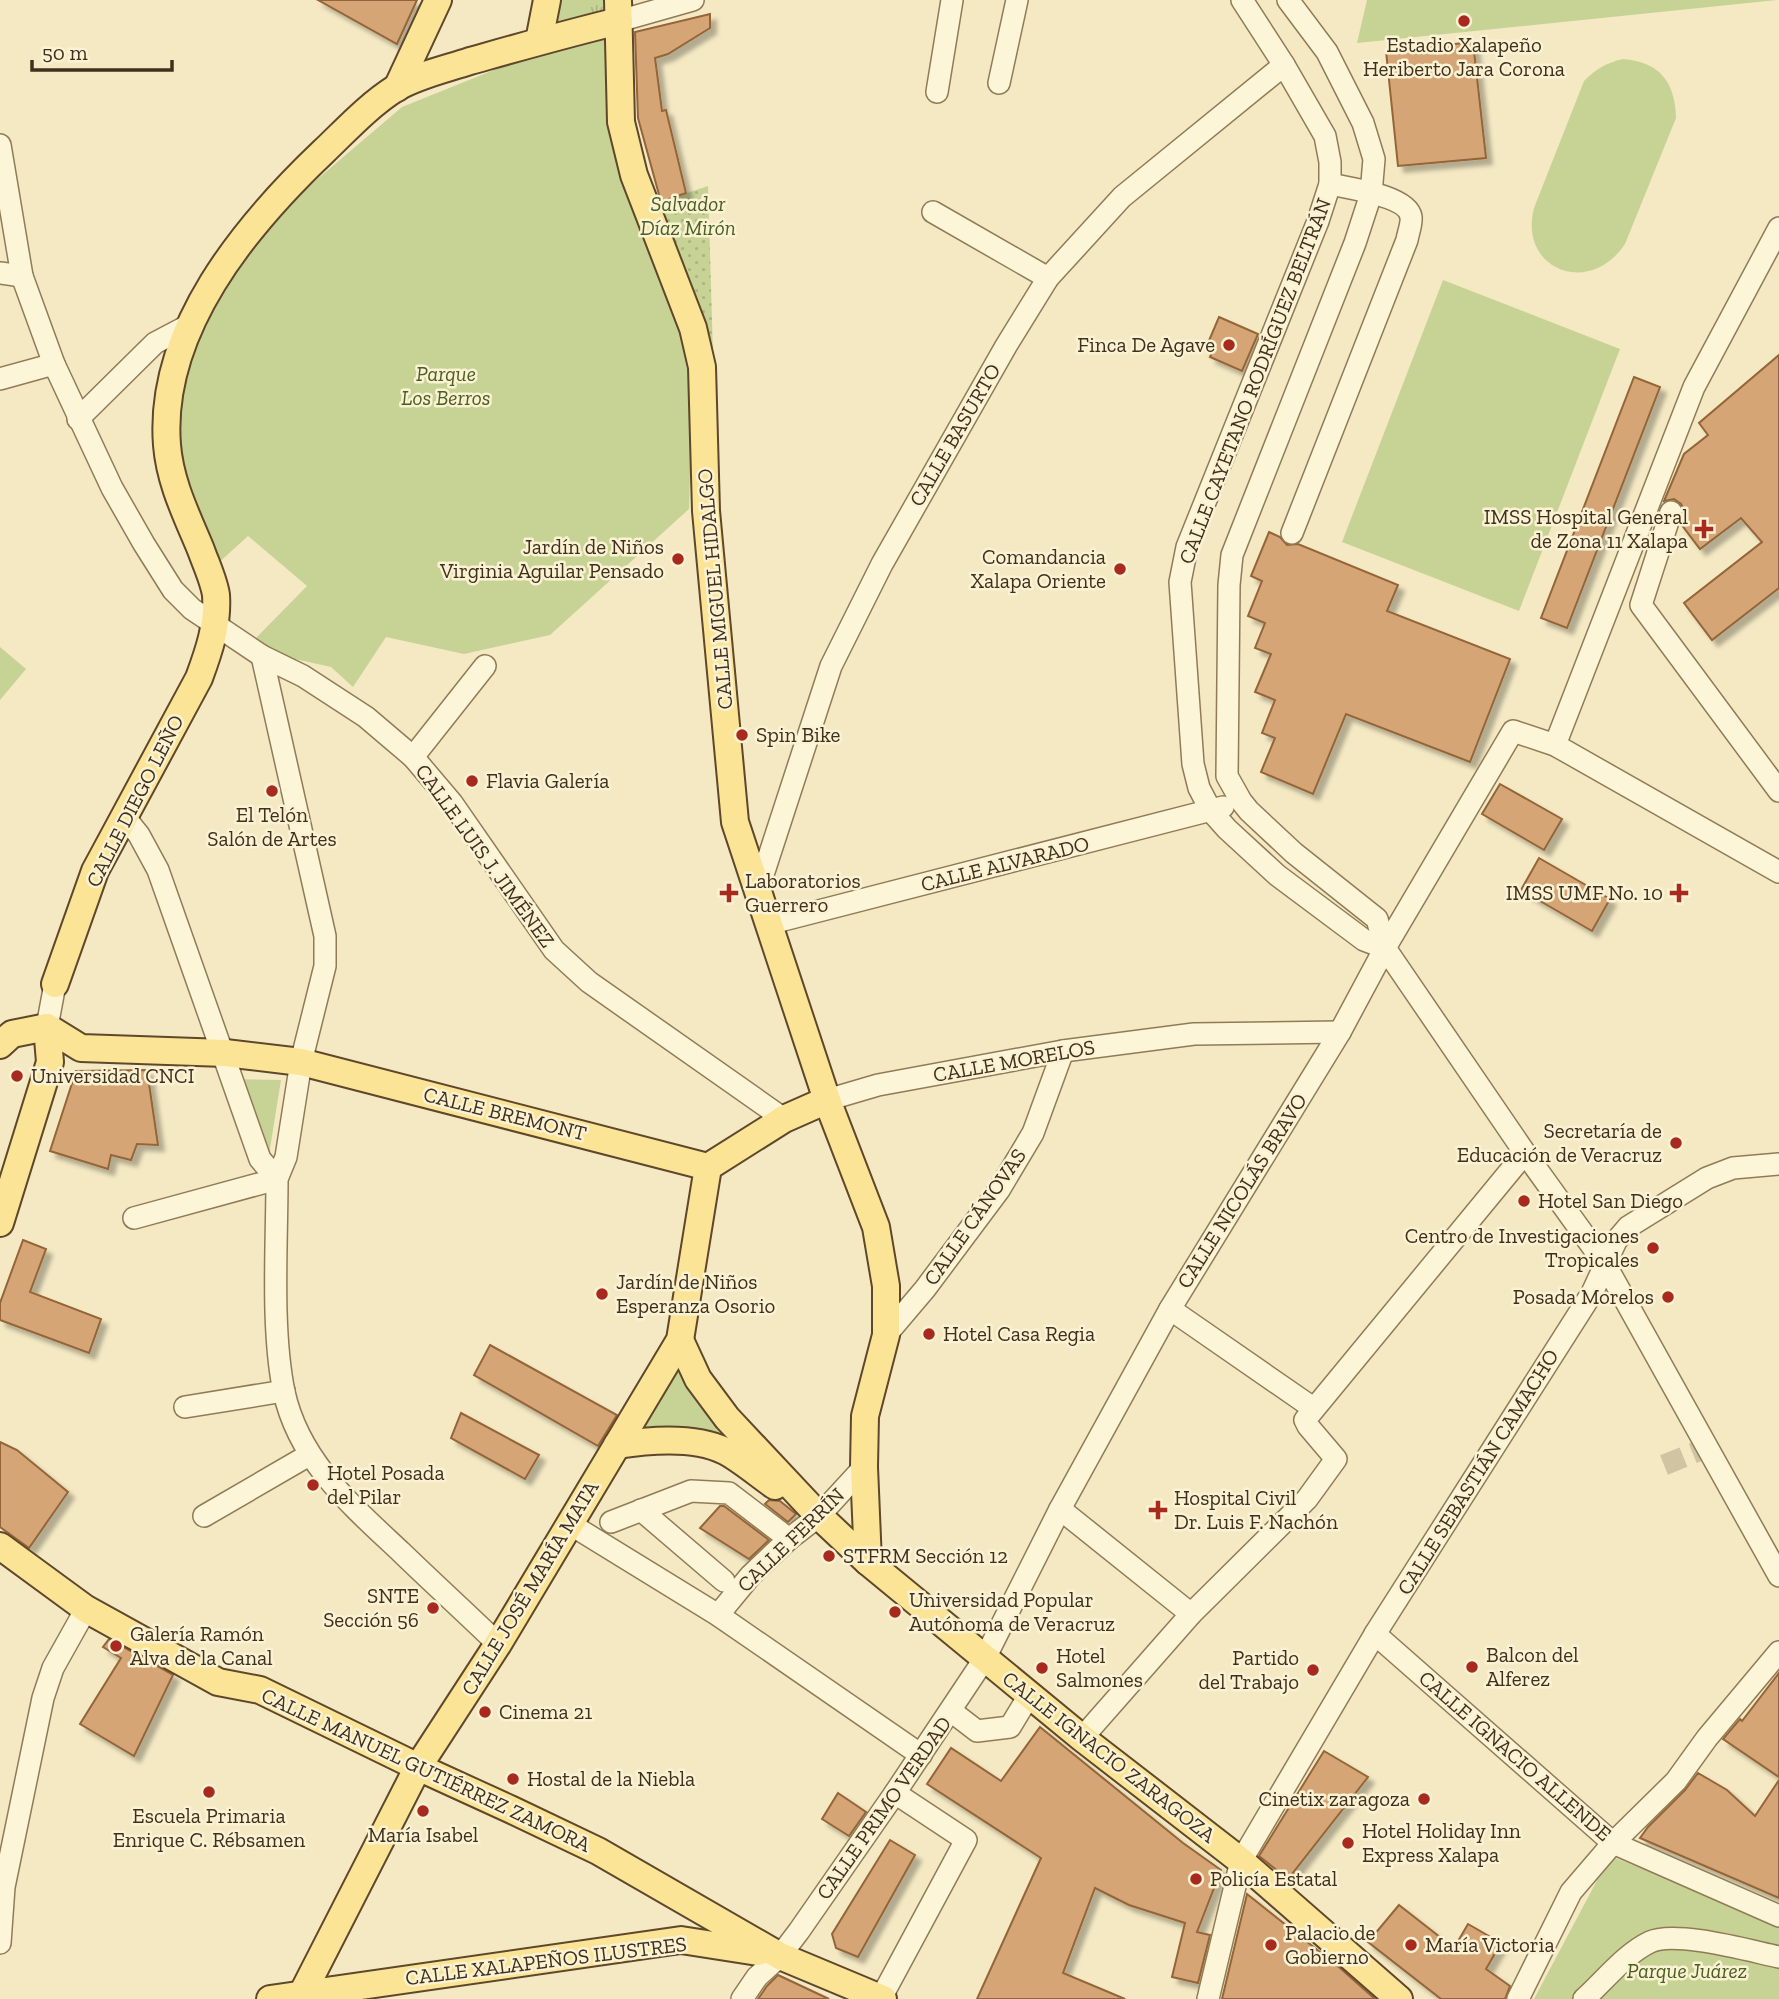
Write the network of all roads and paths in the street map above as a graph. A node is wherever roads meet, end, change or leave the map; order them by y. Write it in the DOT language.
graph roads {
  1 [pos="438,0"];
  2 [pos="547,0"];
  3 [pos="693,0"];
  4 [pos="953,0"];
  5 [pos="1017,0"];
  6 [pos="1242,0"];
  7 [pos="1288,0"];
  8 [pos="619,11"];
  9 [pos="539,41"];
  10 [pos="1284,65"];
  11 [pos="999,83"];
  12 [pos="397,88"];
  13 [pos="937,92"];
  14 [pos="0,145"];
  15 [pos="1330,184"];
  16 [pos="1371,194"];
  17 [pos="933,212"];
  18 [pos="1779,228"];
  19 [pos="0,273"];
  20 [pos="22,276"];
  21 [pos="1048,278"];
  22 [pos="191,324"];
  23 [pos="54,364"];
  24 [pos="0,379"];
  25 [pos="78,419"];
  26 [pos="1671,512"];
  27 [pos="1292,533"];
  28 [pos="216,624"];
  29 [pos="262,656"];
  30 [pos="485,666"];
  31 [pos="1555,745"];
  32 [pos="413,757"];
  33 [pos="1779,791"];
  34 [pos="1241,801"];
  35 [pos="1212,811"];
  36 [pos="123,815"];
  37 [pos="1779,872"];
  38 [pos="757,893"];
  39 [pos="768,924"];
  40 [pos="1385,948"];
  41 [pos="55,984"];
  42 [pos="47,1027"];
  43 [pos="1340,1032"];
  44 [pos="0,1045"];
  45 [pos="1063,1051"];
  46 [pos="225,1053"];
  47 [pos="301,1062"];
  48 [pos="827,1100"];
  49 [pos="784,1119"];
  50 [pos="1525,1153"];
  51 [pos="1779,1164"];
  52 [pos="708,1167"];
  53 [pos="277,1179"];
  54 [pos="134,1218"];
  55 [pos="0,1223"];
  56 [pos="1605,1264"];
  57 [pos="1170,1309"];
  58 [pos="886,1335"];
  59 [pos="680,1340"];
  60 [pos="284,1391"];
  61 [pos="185,1407"];
  62 [pos="1313,1408"];
  63 [pos="617,1445"];
  64 [pos="309,1455"];
  65 [pos="864,1467"];
  66 [pos="641,1510"];
  67 [pos="1060,1510"];
  68 [pos="204,1516"];
  69 [pos="819,1517"];
  70 [pos="611,1522"];
  71 [pos="570,1524"];
  72 [pos="789,1539"];
  73 [pos="0,1546"];
  74 [pos="869,1562"];
  75 [pos="1779,1576"];
  76 [pos="724,1581"];
  77 [pos="86,1609"];
  78 [pos="1191,1614"];
  79 [pos="718,1615"];
  80 [pos="1375,1634"];
  81 [pos="498,1644"];
  82 [pos="1779,1652"];
  83 [pos="985,1658"];
  84 [pos="1030,1694"];
  85 [pos="951,1711"];
  86 [pos="1082,1738"];
  87 [pos="921,1755"];
  88 [pos="418,1767"];
  89 [pos="895,1793"];
  90 [pos="1613,1843"];
  91 [pos="1241,1861"];
  92 [pos="1779,1916"];
  93 [pos="0,1943"];
  94 [pos="780,1956"];
  95 [pos="1779,1957"];
  96 [pos="301,1996"];
  97 [pos="882,1998"];
  98 [pos="270,1999"];
  99 [pos="742,1999"];
  100 [pos="1208,1999"];
  101 [pos="1399,1999"];
  102 [pos="1518,1999"];
  103 [pos="1584,1999"];
  1 -- 12 [label="main road"];
  2 -- 9 [label="main road"];
  3 -- 8 [label="street"];
  4 -- 13 [label="street"];
  5 -- 11 [label="street"];
  6 -- 10 [label="street, CALLE CAYETANO RODRÍGUEZ BELTRÁN"];
  7 -- 16 [label="street, CALLE CAYETANO RODRÍGUEZ BELTRÁN"];
  8 -- 9 [label="main road, CALLE DIEGO LEÑO"];
  8 -- 38 [label="main road, CALLE MIGUEL HIDALGO"];
  9 -- 12 [label="main road, CALLE DIEGO LEÑO"];
  10 -- 15 [label="street, CALLE CAYETANO RODRÍGUEZ BELTRÁN"];
  10 -- 21 [label="street, CALLE BASURTO"];
  12 -- 22 [label="main road, CALLE DIEGO LEÑO"];
  14 -- 20 [label="street, CALLE LUIS J. JIMÉNEZ"];
  15 -- 16 [label="street"];
  15 -- 35 [label="street, CALLE CAYETANO RODRÍGUEZ BELTRÁN"];
  16 -- 27 [label="street"];
  16 -- 34 [label="street, CALLE CAYETANO RODRÍGUEZ BELTRÁN"];
  17 -- 21 [label="street"];
  18 -- 31 [label="street"];
  19 -- 20 [label="street"];
  20 -- 23 [label="street, CALLE LUIS J. JIMÉNEZ"];
  21 -- 38 [label="street, CALLE BASURTO"];
  22 -- 25 [label="street"];
  22 -- 28 [label="main road, CALLE DIEGO LEÑO"];
  23 -- 24 [label="street"];
  23 -- 25 [label="street, CALLE LUIS J. JIMÉNEZ"];
  25 -- 28 [label="street, CALLE LUIS J. JIMÉNEZ"];
  26 -- 33 [label="street"];
  28 -- 29 [label="street, CALLE LUIS J. JIMÉNEZ"];
  28 -- 36 [label="main road, CALLE DIEGO LEÑO"];
  29 -- 32 [label="street, CALLE LUIS J. JIMÉNEZ"];
  29 -- 47 [label="street"];
  30 -- 32 [label="street"];
  31 -- 37 [label="street"];
  31 -- 40 [label="street, CALLE NICOLÁS BRAVO"];
  32 -- 49 [label="street, CALLE LUIS J. JIMÉNEZ"];
  34 -- 35 [label="street, CALLE ALVARADO"];
  34 -- 40 [label="street, CALLE CAYETANO RODRÍGUEZ BELTRÁN"];
  35 -- 39 [label="street, CALLE ALVARADO"];
  35 -- 40 [label="street, CALLE CAYETANO RODRÍGUEZ BELTRÁN"];
  36 -- 41 [label="main road, CALLE DIEGO LEÑO"];
  36 -- 46 [label="street"];
  38 -- 39 [label="main road, CALLE MIGUEL HIDALGO"];
  39 -- 48 [label="main road, CALLE MIGUEL HIDALGO"];
  40 -- 43 [label="street, CALLE NICOLÁS BRAVO"];
  40 -- 50 [label="street, CALLE CAYETANO RODRÍGUEZ BELTRÁN"];
  41 -- 42 [label="street, CALLE DIEGO LEÑO"];
  42 -- 44 [label="main road"];
  42 -- 46 [label="main road, CALLE BREMONT"];
  42 -- 55 [label="main road, CALLE DIEGO LEÑO"];
  43 -- 45 [label="street, CALLE MORELOS"];
  43 -- 57 [label="street, CALLE NICOLÁS BRAVO"];
  45 -- 48 [label="street, CALLE MORELOS"];
  45 -- 58 [label="street, CALLE CÁNOVAS"];
  46 -- 47 [label="main road, CALLE BREMONT"];
  46 -- 53 [label="street"];
  47 -- 52 [label="main road, CALLE BREMONT"];
  47 -- 53 [label="street"];
  48 -- 49 [label="main road, CALLE MORELOS"];
  48 -- 58 [label="main road, CALLE MIGUEL HIDALGO"];
  49 -- 52 [label="main road, CALLE MORELOS"];
  50 -- 56 [label="street, CALLE CAYETANO RODRÍGUEZ BELTRÁN"];
  50 -- 62 [label="street"];
  51 -- 56 [label="street, CALLE SEBASTIÁN CAMACHO"];
  52 -- 59 [label="main road, CALLE JOSÉ MARÍA MATA"];
  53 -- 54 [label="street"];
  53 -- 60 [label="street"];
  56 -- 75 [label="street, CALLE CAYETANO RODRÍGUEZ BELTRÁN"];
  56 -- 80 [label="street, CALLE SEBASTIÁN CAMACHO"];
  57 -- 62 [label="street"];
  57 -- 67 [label="street, CALLE NICOLÁS BRAVO"];
  58 -- 65 [label="main road, CALLE MIGUEL HIDALGO"];
  59 -- 63 [label="main road, CALLE JOSÉ MARÍA MATA"];
  59 -- 69 [label="main road, CALLE IGNACIO ZARAGOZA"];
  60 -- 61 [label="street"];
  60 -- 64 [label="street"];
  62 -- 78 [label="street"];
  63 -- 69 [label="main road, CALLE IGNACIO ZARAGOZA"];
  63 -- 71 [label="main road, CALLE JOSÉ MARÍA MATA"];
  64 -- 68 [label="street"];
  64 -- 81 [label="street"];
  65 -- 69 [label="street, CALLE FERRÍN"];
  65 -- 74 [label="main road, CALLE MIGUEL HIDALGO"];
  66 -- 70 [label="street"];
  66 -- 72 [label="street"];
  66 -- 76 [label="street"];
  67 -- 78 [label="street"];
  67 -- 83 [label="street, CALLE NICOLÁS BRAVO"];
  69 -- 72 [label="street, CALLE FERRÍN"];
  69 -- 74 [label="main road, CALLE IGNACIO ZARAGOZA"];
  71 -- 79 [label="street"];
  71 -- 81 [label="main road, CALLE JOSÉ MARÍA MATA"];
  72 -- 79 [label="street, CALLE FERRÍN"];
  73 -- 77 [label="main road, CALLE MANUEL GUTIÉRREZ ZAMORA"];
  74 -- 83 [label="main road, CALLE IGNACIO ZARAGOZA"];
  77 -- 88 [label="main road, CALLE MANUEL GUTIÉRREZ ZAMORA"];
  77 -- 93 [label="street"];
  78 -- 86 [label="street"];
  79 -- 87 [label="street"];
  80 -- 90 [label="street, CALLE IGNACIO ALLENDE"];
  80 -- 91 [label="street, CALLE SEBASTIÁN CAMACHO"];
  81 -- 88 [label="main road, CALLE JOSÉ MARÍA MATA"];
  82 -- 90 [label="street"];
  83 -- 84 [label="main road, CALLE IGNACIO ZARAGOZA"];
  83 -- 85 [label="street, CALLE PRIMO VERDAD"];
  84 -- 85 [label="street"];
  84 -- 86 [label="main road, CALLE IGNACIO ZARAGOZA"];
  85 -- 87 [label="street, CALLE PRIMO VERDAD"];
  86 -- 91 [label="main road, CALLE IGNACIO ZARAGOZA"];
  87 -- 89 [label="street, CALLE PRIMO VERDAD"];
  88 -- 94 [label="main road, CALLE MANUEL GUTIÉRREZ ZAMORA"];
  88 -- 96 [label="main road, CALLE JOSÉ MARÍA MATA"];
  89 -- 94 [label="street, CALLE PRIMO VERDAD"];
  89 -- 97 [label="street"];
  90 -- 92 [label="street, CALLE IGNACIO ALLENDE"];
  90 -- 102 [label="street"];
  91 -- 100 [label="street, CALLE SEBASTIÁN CAMACHO"];
  91 -- 101 [label="main road, CALLE IGNACIO ZARAGOZA"];
  94 -- 96 [label="main road, CALLE XALAPEÑOS ILUSTRES"];
  94 -- 97 [label="main road"];
  94 -- 99 [label="street, CALLE PRIMO VERDAD"];
  95 -- 103 [label="street"];
  96 -- 98 [label="main road, CALLE XALAPEÑOS ILUSTRES"];
}
